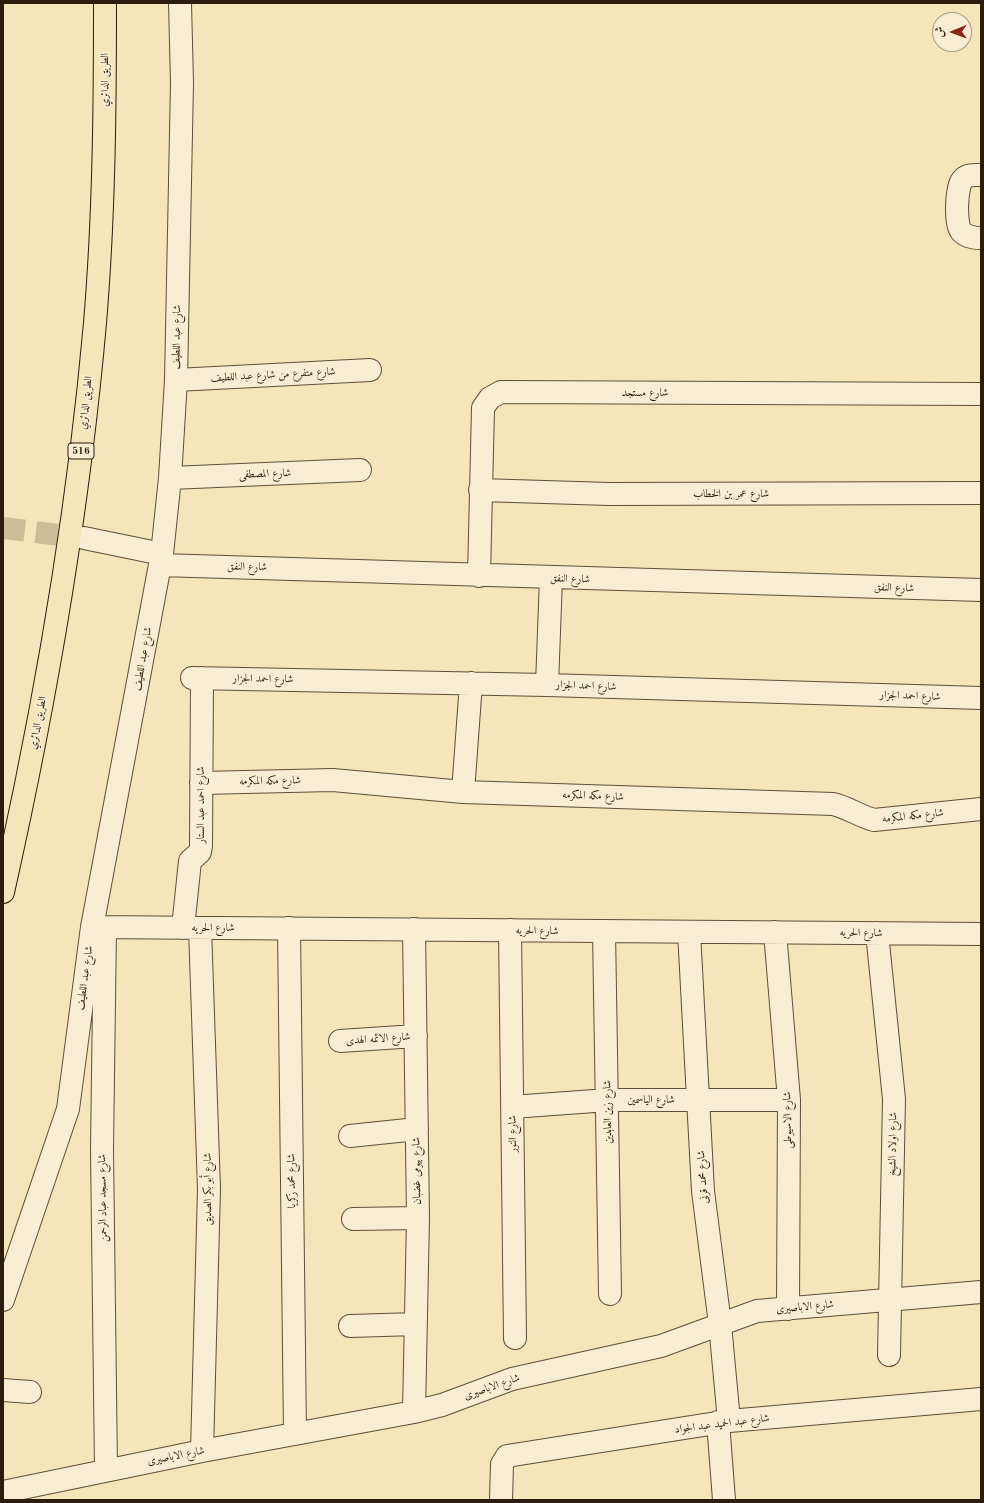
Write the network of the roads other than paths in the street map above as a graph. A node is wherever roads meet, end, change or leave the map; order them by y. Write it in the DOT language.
graph roads {
  1 [pos="105,3"];
  2 [pos="180,3"];
  3 [pos="981,175"];
  4 [pos="981,238"];
  5 [pos="370,370"];
  6 [pos="176,380"];
  7 [pos="981,394"];
  8 [pos="360,470"];
  9 [pos="170,478"];
  10 [pos="480,490"];
  11 [pos="981,493"];
  12 [pos="84,538"];
  13 [pos="161,560"];
  14 [pos="479,576"];
  15 [pos="552,578"];
  16 [pos="981,590"];
  17 [pos="197,678"];
  18 [pos="471,683"];
  19 [pos="547,685"];
  20 [pos="981,698"];
  21 [pos="201,783"];
  22 [pos="463,792"];
  23 [pos="981,809"];
  24 [pos="3,892"];
  25 [pos="99,927"];
  26 [pos="191,928"];
  27 [pos="289,928"];
  28 [pos="414,929"];
  29 [pos="510,930"];
  30 [pos="604,931"];
  31 [pos="689,932"];
  32 [pos="775,932"];
  33 [pos="877,934"];
  34 [pos="981,934"];
  35 [pos="416,1036"];
  36 [pos="340,1041"];
  37 [pos="608,1100"];
  38 [pos="698,1100"];
  39 [pos="789,1100"];
  40 [pos="512,1107"];
  41 [pos="417,1129"];
  42 [pos="350,1136"];
  43 [pos="418,1218"];
  44 [pos="353,1219"];
  45 [pos="981,1292"];
  46 [pos="610,1294"];
  47 [pos="3,1300"];
  48 [pos="889,1300"];
  49 [pos="788,1308"];
  50 [pos="416,1324"];
  51 [pos="720,1324"];
  52 [pos="350,1326"];
  53 [pos="515,1338"];
  54 [pos="889,1355"];
  55 [pos="3,1390"];
  56 [pos="30,1392"];
  57 [pos="981,1399"];
  58 [pos="414,1412"];
  59 [pos="724,1422"];
  60 [pos="295,1434"];
  61 [pos="202,1451"];
  62 [pos="106,1470"];
  63 [pos="3,1492"];
  64 [pos="497,1499"];
  65 [pos="724,1500"];
  1 -- 24 [label="highway, الطريق الدائري / 516"];
  2 -- 6 [label="street, شارع عبد اللطيف"];
  3 -- 4 [label="street"];
  5 -- 6 [label="street, شارع متفرع من شارع عبد اللطيف"];
  6 -- 9 [label="street, شارع عبد اللطيف"];
  7 -- 10 [label="street, شارع مستجد"];
  8 -- 9 [label="street, شارع المصطفى"];
  9 -- 13 [label="street, شارع عبد اللطيف"];
  10 -- 11 [label="street, شارع عمر بن الخطاب"];
  10 -- 14 [label="street, شارع مستجد"];
  12 -- 13 [label="street, شارع النفق"];
  13 -- 14 [label="street, شارع النفق"];
  13 -- 25 [label="street, شارع عبد اللطيف"];
  14 -- 15 [label="street, شارع النفق"];
  15 -- 16 [label="street, شارع النفق"];
  15 -- 19 [label="street"];
  17 -- 18 [label="street, شارع احمد الجزار"];
  17 -- 21 [label="street, شارع احمد عبد الستار"];
  18 -- 19 [label="street, شارع احمد الجزار"];
  18 -- 22 [label="street"];
  19 -- 20 [label="street, شارع احمد الجزار"];
  21 -- 22 [label="street, شارع مكه المكرمه"];
  21 -- 26 [label="street, شارع احمد عبد الستار"];
  22 -- 23 [label="street, شارع مكه المكرمه"];
  25 -- 26 [label="street, شارع الحريه"];
  25 -- 47 [label="street, شارع عبد اللطيف"];
  25 -- 62 [label="street, شارع مسجد عباد الرحمن"];
  26 -- 27 [label="street, شارع الحريه"];
  26 -- 61 [label="street, شارع أبو بكر الصديق"];
  27 -- 28 [label="street, شارع الحريه"];
  27 -- 60 [label="street, شارع محمد زكريا"];
  28 -- 29 [label="street, شارع الحريه"];
  28 -- 35 [label="street, شارع بيومى غضبان"];
  29 -- 30 [label="street, شارع الحريه"];
  29 -- 40 [label="street, شارع النور"];
  30 -- 31 [label="street, شارع الحريه"];
  30 -- 37 [label="street, شارع زين العابدين"];
  31 -- 32 [label="street, شارع الحريه"];
  31 -- 38 [label="street, شارع محمد قرنى"];
  32 -- 33 [label="street, شارع الحريه"];
  32 -- 39 [label="street, شارع الاسيوطى"];
  33 -- 34 [label="street, شارع الحريه"];
  33 -- 48 [label="street, شارع اولاد الشيخ"];
  35 -- 36 [label="street, شارع الائمه الهدى"];
  35 -- 41 [label="street, شارع بيومى غضبان"];
  37 -- 38 [label="street, شارع الياسمين"];
  37 -- 40 [label="street, شارع الياسمين"];
  37 -- 46 [label="street, شارع زين العابدين"];
  38 -- 39 [label="street, شارع الياسمين"];
  38 -- 51 [label="street, شارع محمد قرنى"];
  39 -- 49 [label="street, شارع الاسيوطى"];
  40 -- 53 [label="street, شارع النور"];
  41 -- 42 [label="street"];
  41 -- 43 [label="street, شارع بيومى غضبان"];
  43 -- 44 [label="street"];
  43 -- 50 [label="street, شارع بيومى غضبان"];
  45 -- 48 [label="street, شارع الاباصيرى"];
  48 -- 49 [label="street, شارع الاباصيرى"];
  48 -- 54 [label="street, شارع اولاد الشيخ"];
  49 -- 51 [label="street, شارع الاباصيرى"];
  50 -- 52 [label="street"];
  50 -- 58 [label="street, شارع بيومى غضبان"];
  51 -- 58 [label="street, شارع الاباصيرى"];
  51 -- 59 [label="street, شارع محمد قرنى"];
  55 -- 56 [label="street"];
  57 -- 59 [label="street, شارع عبد الحميد عبد الجواد"];
  58 -- 60 [label="street, شارع الاباصيرى"];
  59 -- 64 [label="street, شارع عبد الحميد عبد الجواد"];
  59 -- 65 [label="street, شارع محمد قرنى"];
  60 -- 61 [label="street, شارع الاباصيرى"];
  61 -- 62 [label="street, شارع الاباصيرى"];
  62 -- 63 [label="street, شارع الاباصيرى"];
}
